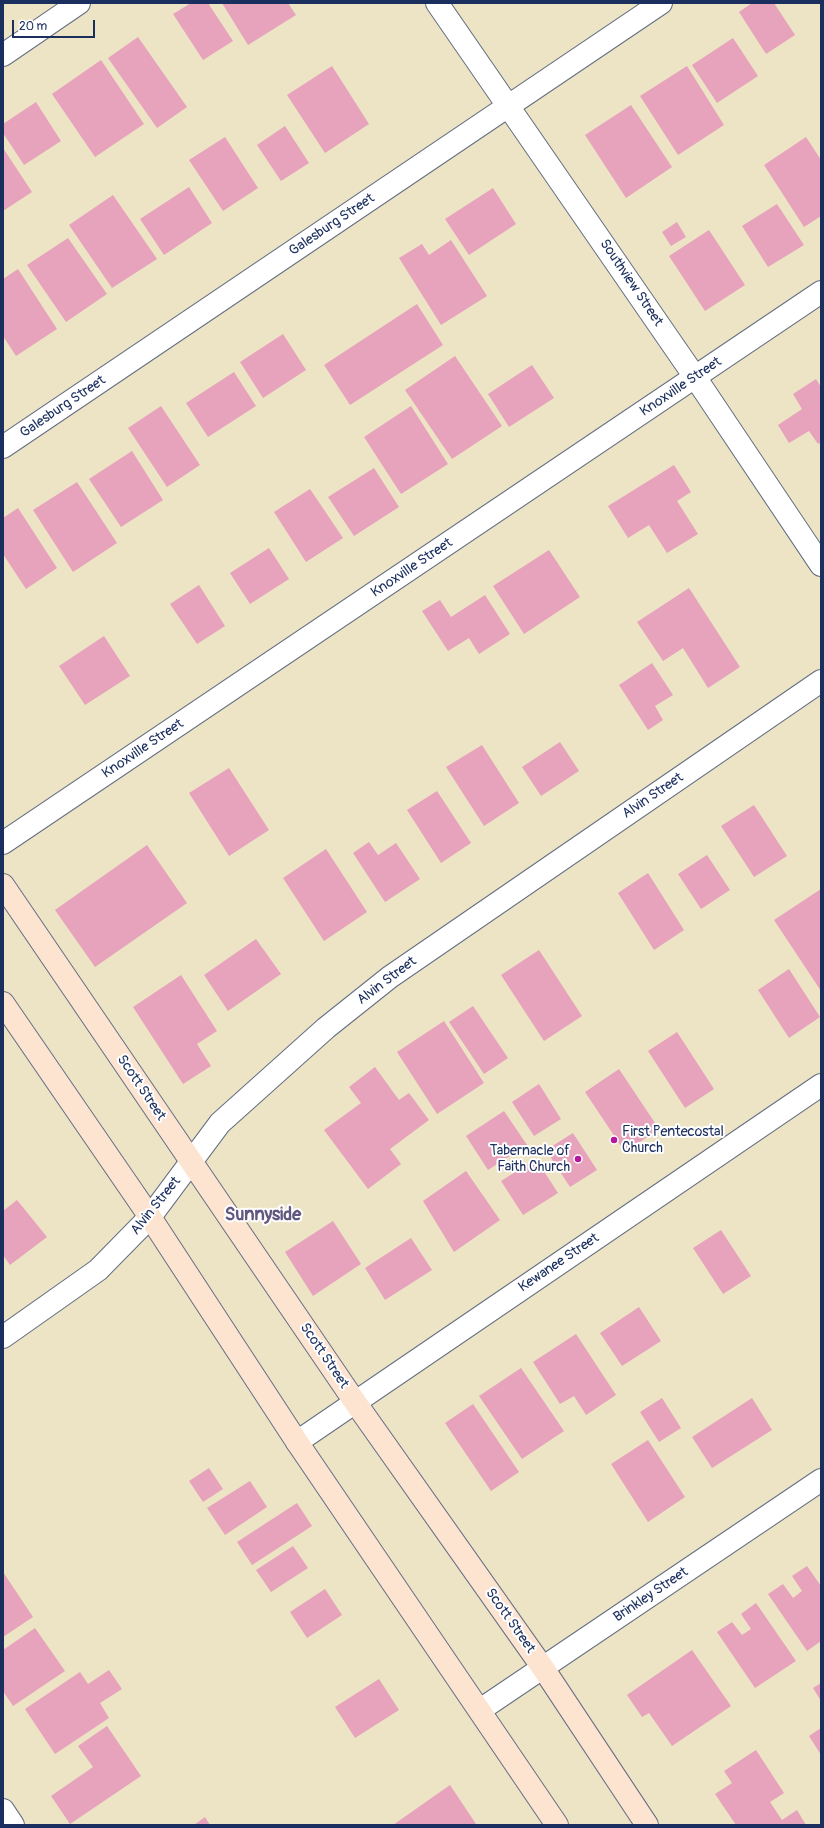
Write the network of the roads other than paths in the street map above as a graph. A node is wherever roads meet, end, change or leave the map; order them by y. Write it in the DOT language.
graph roads {
  1 [pos="79,3"];
  2 [pos="438,3"];
  3 [pos="661,3"];
  4 [pos="3,54"];
  5 [pos="509,105"];
  6 [pos="821,292"];
  7 [pos="695,377"];
  8 [pos="3,447"];
  9 [pos="821,565"];
  10 [pos="821,681"];
  11 [pos="3,843"];
  12 [pos="3,885"];
  13 [pos="3,1003"];
  14 [pos="821,1085"];
  15 [pos="191,1162"];
  16 [pos="150,1217"];
  17 [pos="3,1337"];
  18 [pos="355,1402"];
  19 [pos="297,1442"];
  20 [pos="821,1480"];
  21 [pos="543,1668"];
  22 [pos="480,1710"];
  23 [pos="3,1810"];
  24 [pos="13,1825"];
  25 [pos="557,1825"];
  26 [pos="647,1825"];
  1 -- 4 [label="street"];
  2 -- 5 [label="street, Southview Street"];
  3 -- 5 [label="street, Galesburg Street"];
  5 -- 7 [label="street, Southview Street"];
  5 -- 8 [label="street, Galesburg Street"];
  6 -- 7 [label="street, Knoxville Street"];
  7 -- 9 [label="street, Southview Street"];
  7 -- 11 [label="street, Knoxville Street"];
  10 -- 15 [label="street, Alvin Street"];
  12 -- 15 [label="main road, Scott Street"];
  13 -- 16 [label="main road"];
  14 -- 18 [label="street, Kewanee Street"];
  15 -- 16 [label="street, Alvin Street"];
  15 -- 18 [label="main road, Scott Street"];
  16 -- 17 [label="street, Alvin Street"];
  16 -- 19 [label="main road"];
  18 -- 19 [label="street, Kewanee Street"];
  18 -- 21 [label="main road, Scott Street"];
  19 -- 22 [label="main road"];
  20 -- 21 [label="street, Brinkley Street"];
  21 -- 22 [label="street, Brinkley Street"];
  21 -- 26 [label="main road, Scott Street"];
  22 -- 25 [label="main road"];
  23 -- 24 [label="street"];
}
